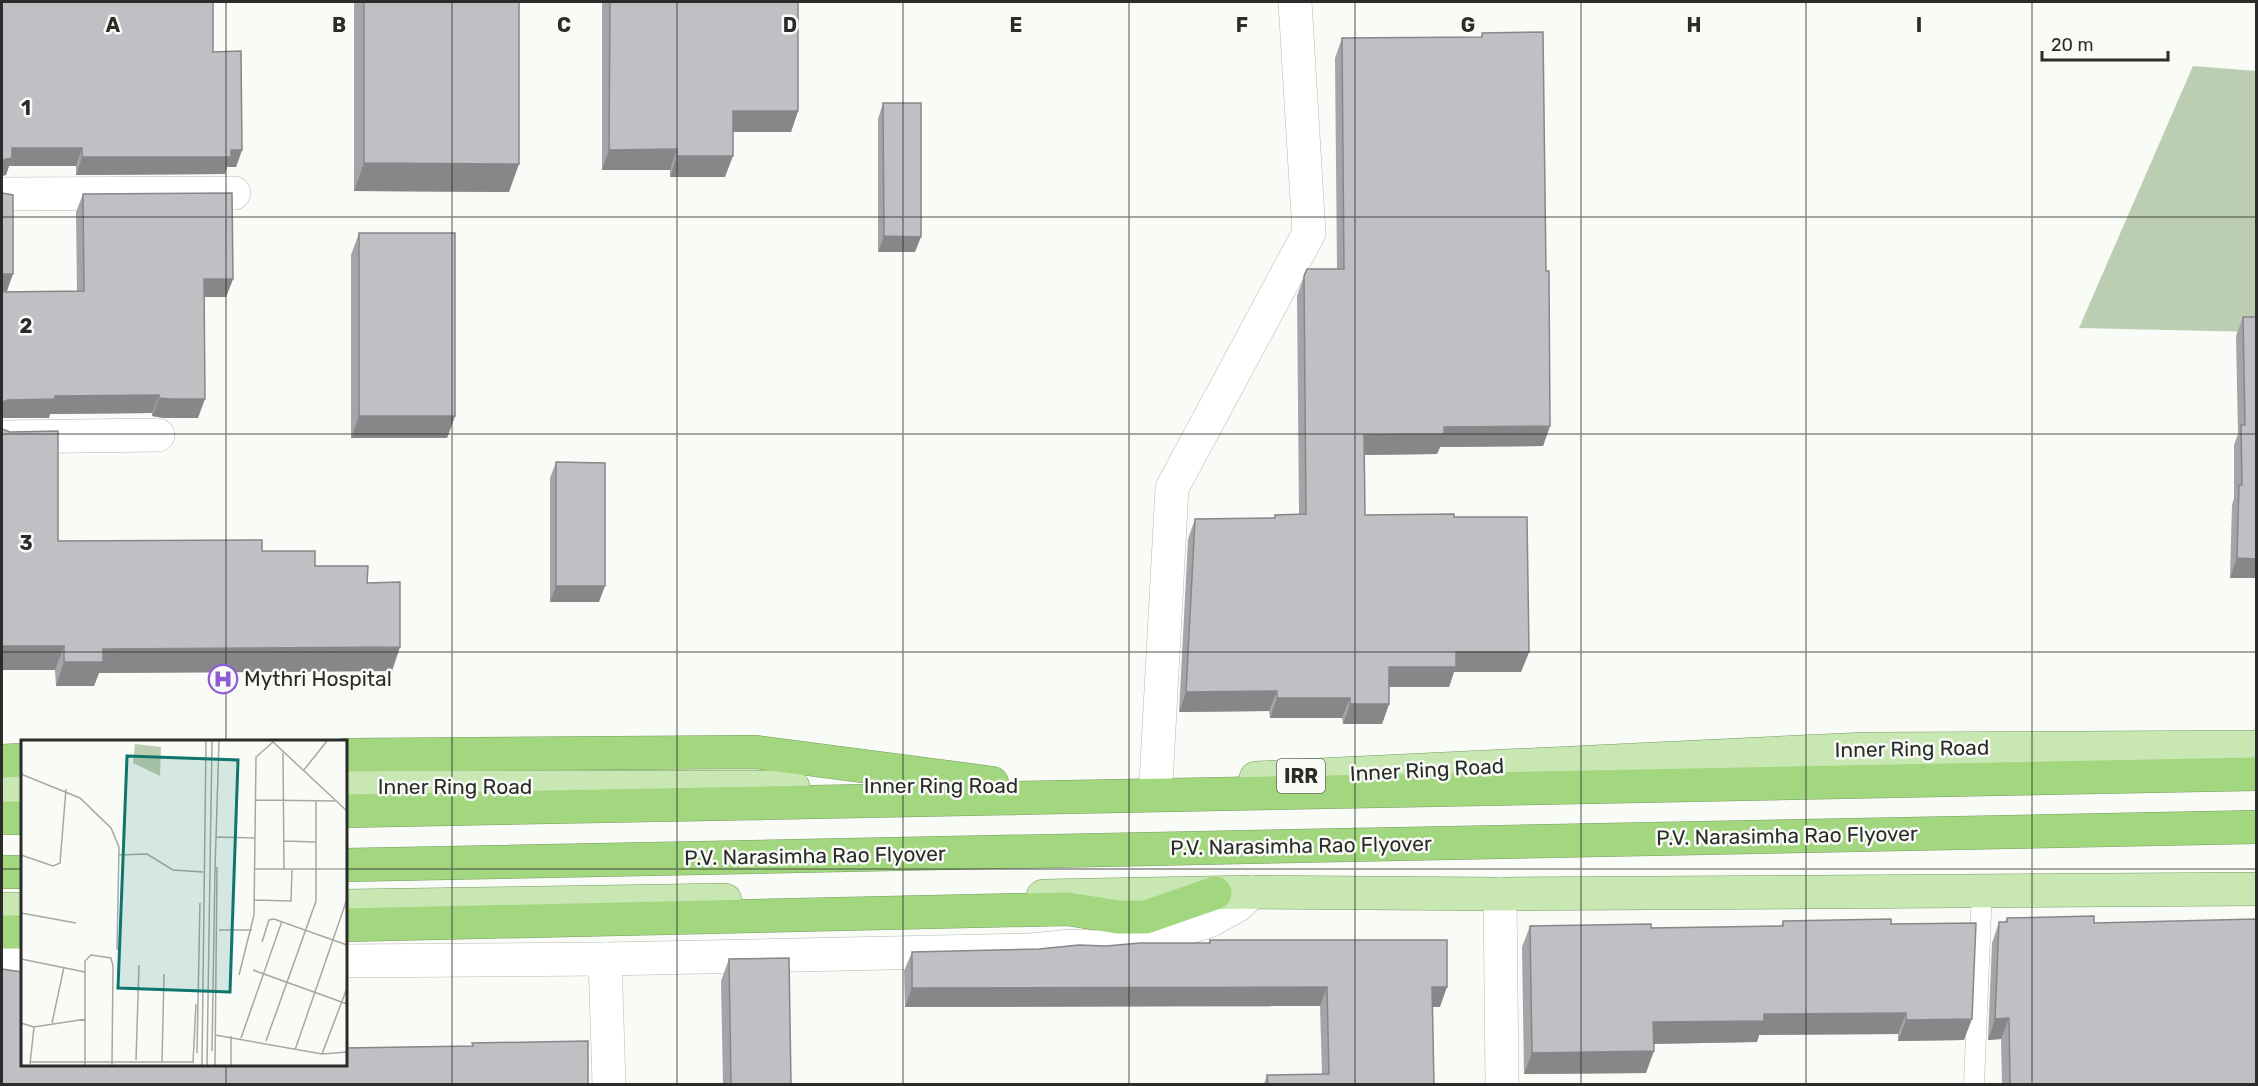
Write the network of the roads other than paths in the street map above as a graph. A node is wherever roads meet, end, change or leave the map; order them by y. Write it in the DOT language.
graph roads {
  1 [pos="1295,2"];
  2 [pos="234,193"];
  3 [pos="2,194"];
  4 [pos="158,435"];
  5 [pos="2,437"];
  6 [pos="2256,747"];
  7 [pos="346,755"];
  8 [pos="21,760"];
  9 [pos="2,761"];
  10 [pos="2256,774"];
  11 [pos="1156,783"];
  12 [pos="1017,786"];
  13 [pos="346,788"];
  14 [pos="21,790"];
  15 [pos="2,791"];
  16 [pos="346,812"];
  17 [pos="2,818"];
  18 [pos="21,818"];
  19 [pos="2256,827"];
  20 [pos="346,865"];
  21 [pos="2,872"];
  22 [pos="21,872"];
  23 [pos="2256,889"];
  24 [pos="1982,890"];
  25 [pos="1252,892"];
  26 [pos="1215,894"];
  27 [pos="1500,894"];
  28 [pos="346,906"];
  29 [pos="2,909"];
  30 [pos="21,909"];
  31 [pos="346,925"];
  32 [pos="2,932"];
  33 [pos="21,932"];
  34 [pos="605,959"];
  35 [pos="346,961"];
  36 [pos="2,964"];
  37 [pos="21,964"];
  38 [pos="609,1084"];
  39 [pos="1502,1084"];
  40 [pos="1974,1084"];
  1 -- 11 [label="street"];
  2 -- 3 [label="street"];
  4 -- 5 [label="street"];
  6 -- 11 [label="main road, Inner Ring Road / IRR"];
  7 -- 12 [label="highway"];
  8 -- 9 [label="highway"];
  10 -- 16 [label="highway"];
  11 -- 12 [label="main road, Inner Ring Road / IRR"];
  12 -- 13 [label="main road, Inner Ring Road / IRR"];
  14 -- 15 [label="main road"];
  17 -- 18 [label="highway"];
  19 -- 20 [label="highway, P.V. Narasimha Rao Flyover"];
  21 -- 22 [label="highway"];
  23 -- 24 [label="main road"];
  24 -- 27 [label="main road"];
  24 -- 40 [label="lane"];
  25 -- 26 [label="main road"];
  25 -- 27 [label="main road"];
  25 -- 34 [label="street"];
  26 -- 28 [label="main road"];
  26 -- 31 [label="highway"];
  27 -- 39 [label="street"];
  29 -- 30 [label="main road"];
  32 -- 33 [label="highway"];
  34 -- 35 [label="street"];
  34 -- 38 [label="street"];
  36 -- 37 [label="street"];
}
